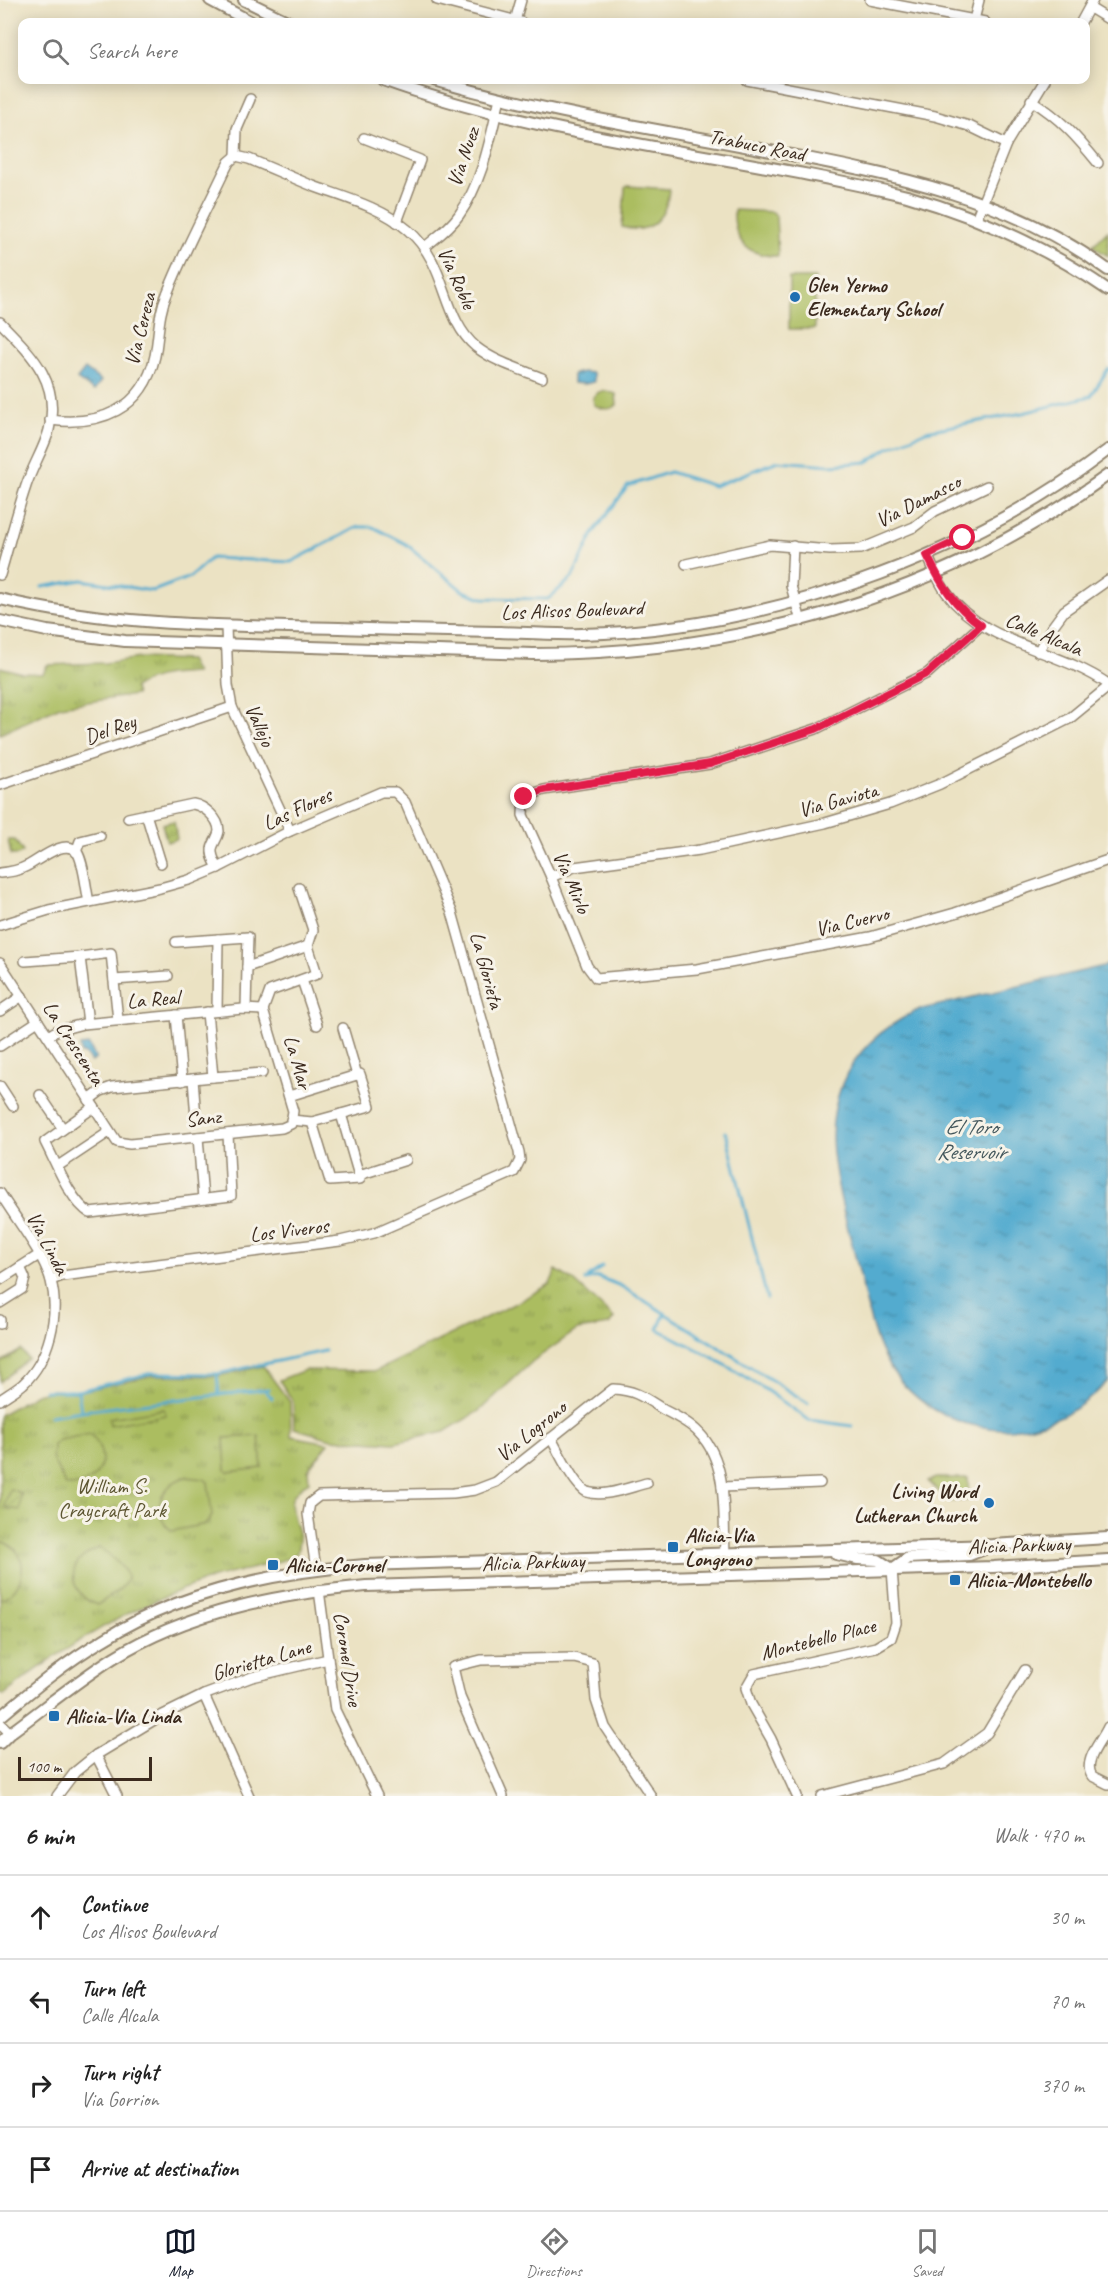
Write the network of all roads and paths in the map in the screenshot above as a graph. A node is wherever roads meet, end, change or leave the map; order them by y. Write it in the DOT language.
graph roads {
  1 [pos="210,0"];
  2 [pos="245,0"];
  3 [pos="437,0"];
  4 [pos="521,0"];
  5 [pos="870,0"];
  6 [pos="979,0"];
  7 [pos="1092,4"];
  8 [pos="238,15"];
  9 [pos="244,18"];
  10 [pos="281,18"];
  11 [pos="503,18"];
  12 [pos="519,18"];
  13 [pos="964,18"];
  14 [pos="974,18"];
  15 [pos="1083,18"];
  16 [pos="1108,19"];
  17 [pos="396,84"];
  18 [pos="449,84"];
  19 [pos="768,84"];
  20 [pos="1042,84"];
  21 [pos="500,98"];
  22 [pos="250,99"];
  23 [pos="1031,100"];
  24 [pos="496,114"];
  25 [pos="364,138"];
  26 [pos="1006,144"];
  27 [pos="236,156"];
  28 [pos="1098,163"];
  29 [pos="982,203"];
  30 [pos="976,219"];
  31 [pos="397,222"];
  32 [pos="425,247"];
  33 [pos="1108,270"];
  34 [pos="1108,290"];
  35 [pos="0,322"];
  36 [pos="542,378"];
  37 [pos="50,420"];
  38 [pos="1108,450"];
  39 [pos="1108,475"];
  40 [pos="987,486"];
  41 [pos="793,546"];
  42 [pos="927,555"];
  43 [pos="686,564"];
  44 [pos="936,573"];
  45 [pos="0,575"];
  46 [pos="1108,580"];
  47 [pos="0,599"];
  48 [pos="796,601"];
  49 [pos="0,621"];
  50 [pos="801,621"];
  51 [pos="981,625"];
  52 [pos="226,626"];
  53 [pos="226,645"];
  54 [pos="1038,652"];
  55 [pos="1108,686"];
  56 [pos="232,707"];
  57 [pos="0,785"];
  58 [pos="394,792"];
  59 [pos="146,814"];
  60 [pos="128,818"];
  61 [pos="290,831"];
  62 [pos="100,836"];
  63 [pos="76,852"];
  64 [pos="1108,860"];
  65 [pos="161,863"];
  66 [pos="218,868"];
  67 [pos="0,873"];
  68 [pos="551,876"];
  69 [pos="299,888"];
  70 [pos="89,902"];
  71 [pos="0,925"];
  72 [pos="218,939"];
  73 [pos="176,942"];
  74 [pos="308,946"];
  75 [pos="80,957"];
  76 [pos="25,961"];
  77 [pos="0,963"];
  78 [pos="247,967"];
  79 [pos="168,976"];
  80 [pos="596,978"];
  81 [pos="114,980"];
  82 [pos="302,980"];
  83 [pos="22,996"];
  84 [pos="246,1009"];
  85 [pos="263,1010"];
  86 [pos="0,1011"];
  87 [pos="212,1011"];
  88 [pos="176,1015"];
  89 [pos="118,1020"];
  90 [pos="38,1021"];
  91 [pos="88,1023"];
  92 [pos="317,1025"];
  93 [pos="343,1028"];
  94 [pos="48,1036"];
  95 [pos="0,1046"];
  96 [pos="262,1073"];
  97 [pos="357,1075"];
  98 [pos="213,1077"];
  99 [pos="193,1079"];
  100 [pos="182,1081"];
  101 [pos="0,1086"];
  102 [pos="40,1095"];
  103 [pos="289,1096"];
  104 [pos="91,1104"];
  105 [pos="13,1106"];
  106 [pos="341,1114"];
  107 [pos="196,1118"];
  108 [pos="291,1122"];
  109 [pos="312,1122"];
  110 [pos="63,1129"];
  111 [pos="109,1132"];
  112 [pos="228,1134"];
  113 [pos="198,1137"];
  114 [pos="117,1142"];
  115 [pos="406,1160"];
  116 [pos="58,1166"];
  117 [pos="518,1167"];
  118 [pos="359,1175"];
  119 [pos="0,1193"];
  120 [pos="204,1199"];
  121 [pos="39,1255"];
  122 [pos="20,1267"];
  123 [pos="0,1280"];
  124 [pos="51,1280"];
  125 [pos="0,1303"];
  126 [pos="0,1400"];
  127 [pos="551,1438"];
  128 [pos="647,1483"];
  129 [pos="820,1483"];
  130 [pos="722,1487"];
  131 [pos="1108,1538"];
  132 [pos="992,1545"];
  133 [pos="825,1550"];
  134 [pos="725,1554"];
  135 [pos="1108,1560"];
  136 [pos="316,1569"];
  137 [pos="892,1569"];
  138 [pos="319,1590"];
  139 [pos="328,1659"];
  140 [pos="1025,1670"];
  141 [pos="204,1695"];
  142 [pos="0,1717"];
  143 [pos="0,1723"];
  144 [pos="1108,1727"];
  145 [pos="9,1733"];
  146 [pos="0,1743"];
  147 [pos="96,1755"];
  148 [pos="1108,1784"];
  149 [pos="57,1796"];
  150 [pos="117,1796"];
  151 [pos="249,1796"];
  152 [pos="376,1796"];
  153 [pos="503,1796"];
  154 [pos="651,1796"];
  155 [pos="797,1796"];
  156 [pos="822,1796"];
  1 -- 8 [label="main road"];
  2 -- 8 [label="street"];
  2 -- 10 [label="main road"];
  3 -- 11 [label="street"];
  4 -- 12 [label="street"];
  5 -- 13 [label="street"];
  6 -- 14 [label="street"];
  7 -- 15 [label="street"];
  7 -- 16 [label="street"];
  8 -- 9 [label="main road"];
  17 -- 24 [label="main road, Trabuco Road"];
  18 -- 21 [label="main road, Trabuco Road"];
  19 -- 26 [label="street"];
  20 -- 23 [label="street"];
  21 -- 24 [label="street, Via Nuez"];
  21 -- 29 [label="main road, Trabuco Road"];
  22 -- 27 [label="street"];
  23 -- 26 [label="street"];
  23 -- 28 [label="street"];
  24 -- 30 [label="main road, Trabuco Road"];
  24 -- 32 [label="street, Via Nuez"];
  25 -- 31 [label="street"];
  26 -- 29 [label="street"];
  27 -- 31 [label="street, Via Roble"];
  27 -- 37 [label="street, Via Cereza"];
  29 -- 30 [label="street"];
  29 -- 33 [label="main road, Trabuco Road"];
  30 -- 34 [label="main road, Trabuco Road"];
  31 -- 32 [label="street, Via Roble"];
  32 -- 36 [label="street, Via Roble"];
  35 -- 37 [label="street"];
  37 -- 45 [label="street"];
  38 -- 42 [label="main road, Los Alisos Boulevard"];
  39 -- 44 [label="main road, Los Alisos Boulevard"];
  40 -- 41 [label="street, Via Damasco"];
  41 -- 43 [label="street, Via Damasco"];
  41 -- 48 [label="street"];
  42 -- 44 [label="street, Calle Alcala"];
  42 -- 48 [label="main road, Los Alisos Boulevard"];
  44 -- 50 [label="main road, Los Alisos Boulevard"];
  44 -- 51 [label="street, Calle Alcala"];
  46 -- 54 [label="street"];
  47 -- 52 [label="main road, Los Alisos Boulevard"];
  48 -- 50 [label="street"];
  48 -- 52 [label="main road, Los Alisos Boulevard"];
  49 -- 53 [label="main road, Los Alisos Boulevard"];
  50 -- 53 [label="main road, Los Alisos Boulevard"];
  51 -- 54 [label="street, Calle Alcala"];
  51 -- 68 [label="street, Via Mirlo"];
  52 -- 53 [label="street, Vallejo"];
  53 -- 56 [label="street, Vallejo"];
  54 -- 55 [label="street, Calle Alcala"];
  55 -- 68 [label="street, Via Gaviota"];
  56 -- 57 [label="street, Del Rey"];
  56 -- 61 [label="street, Vallejo"];
  58 -- 61 [label="street, Las Flores"];
  58 -- 117 [label="street, La Glorieta"];
  59 -- 60 [label="street"];
  59 -- 65 [label="street"];
  59 -- 66 [label="street"];
  61 -- 66 [label="street, Las Flores"];
  62 -- 63 [label="street"];
  63 -- 67 [label="street"];
  63 -- 70 [label="street"];
  64 -- 80 [label="street, Via Cuervo"];
  66 -- 70 [label="street, Las Flores"];
  68 -- 80 [label="street, Via Mirlo"];
  69 -- 74 [label="street"];
  70 -- 71 [label="street, Las Flores"];
  72 -- 73 [label="street"];
  72 -- 78 [label="street"];
  72 -- 87 [label="street"];
  74 -- 78 [label="street"];
  74 -- 82 [label="street"];
  75 -- 76 [label="street"];
  75 -- 81 [label="street"];
  75 -- 91 [label="street"];
  77 -- 83 [label="street, La Crescenta"];
  78 -- 84 [label="street"];
  79 -- 81 [label="street"];
  81 -- 89 [label="street"];
  82 -- 85 [label="street"];
  82 -- 92 [label="street"];
  83 -- 86 [label="street"];
  83 -- 90 [label="street, La Crescenta"];
  84 -- 85 [label="street, La Real"];
  84 -- 87 [label="street, La Real"];
  85 -- 103 [label="street, La Mar"];
  87 -- 88 [label="street, La Real"];
  87 -- 98 [label="street"];
  88 -- 89 [label="street, La Real"];
  88 -- 100 [label="street"];
  89 -- 91 [label="street, La Real"];
  90 -- 94 [label="street, La Crescenta"];
  90 -- 95 [label="street"];
  91 -- 94 [label="street, La Real"];
  93 -- 97 [label="street"];
  94 -- 104 [label="street, La Crescenta"];
  96 -- 98 [label="street"];
  97 -- 103 [label="street"];
  97 -- 106 [label="street"];
  98 -- 99 [label="street"];
  99 -- 100 [label="street"];
  99 -- 107 [label="street"];
  100 -- 104 [label="street"];
  101 -- 105 [label="street"];
  102 -- 110 [label="street"];
  103 -- 108 [label="street, La Mar"];
  104 -- 110 [label="street"];
  104 -- 111 [label="street, La Crescenta"];
  106 -- 109 [label="street"];
  106 -- 118 [label="street"];
  108 -- 109 [label="street, Sanz"];
  108 -- 112 [label="street, Sanz"];
  109 -- 118 [label="street"];
  110 -- 116 [label="street"];
  111 -- 114 [label="street, La Crescenta"];
  111 -- 116 [label="street"];
  112 -- 113 [label="street, Sanz"];
  112 -- 120 [label="street"];
  113 -- 114 [label="street, Sanz"];
  113 -- 120 [label="street"];
  115 -- 118 [label="street"];
  116 -- 120 [label="street"];
  117 -- 124 [label="street, Los Viveros"];
  119 -- 121 [label="street, Via Linda"];
  121 -- 122 [label="street"];
  121 -- 124 [label="street, Via Linda"];
  122 -- 123 [label="street"];
  122 -- 125 [label="street"];
  124 -- 126 [label="street, Via Linda"];
  127 -- 128 [label="street"];
  127 -- 130 [label="street, Via Logrono"];
  127 -- 136 [label="street, Via Logrono"];
  129 -- 130 [label="street"];
  130 -- 134 [label="street, Via Logrono"];
  131 -- 132 [label="main road, Alicia Parkway"];
  132 -- 133 [label="main road, Alicia Parkway"];
  132 -- 137 [label="main road"];
  133 -- 134 [label="main road, Alicia Parkway"];
  133 -- 137 [label="main road"];
  134 -- 136 [label="main road, Alicia Parkway"];
  135 -- 137 [label="main road, Alicia Parkway"];
  136 -- 138 [label="main road"];
  136 -- 142 [label="main road, Alicia Parkway"];
  137 -- 138 [label="main road, Alicia Parkway"];
  137 -- 155 [label="street, Montebello Place"];
  138 -- 139 [label="street, Coronel Drive"];
  138 -- 145 [label="main road, Alicia Parkway"];
  139 -- 141 [label="street, Glorietta Lane"];
  139 -- 152 [label="street, Coronel Drive"];
  140 -- 156 [label="street"];
  141 -- 147 [label="street, Glorietta Lane"];
  141 -- 151 [label="street"];
  143 -- 145 [label="street"];
  144 -- 148 [label="street"];
  145 -- 146 [label="main road, Alicia Parkway"];
  147 -- 149 [label="street, Glorietta Lane"];
  147 -- 150 [label="street"];
  153 -- 154 [label="street"];
}
